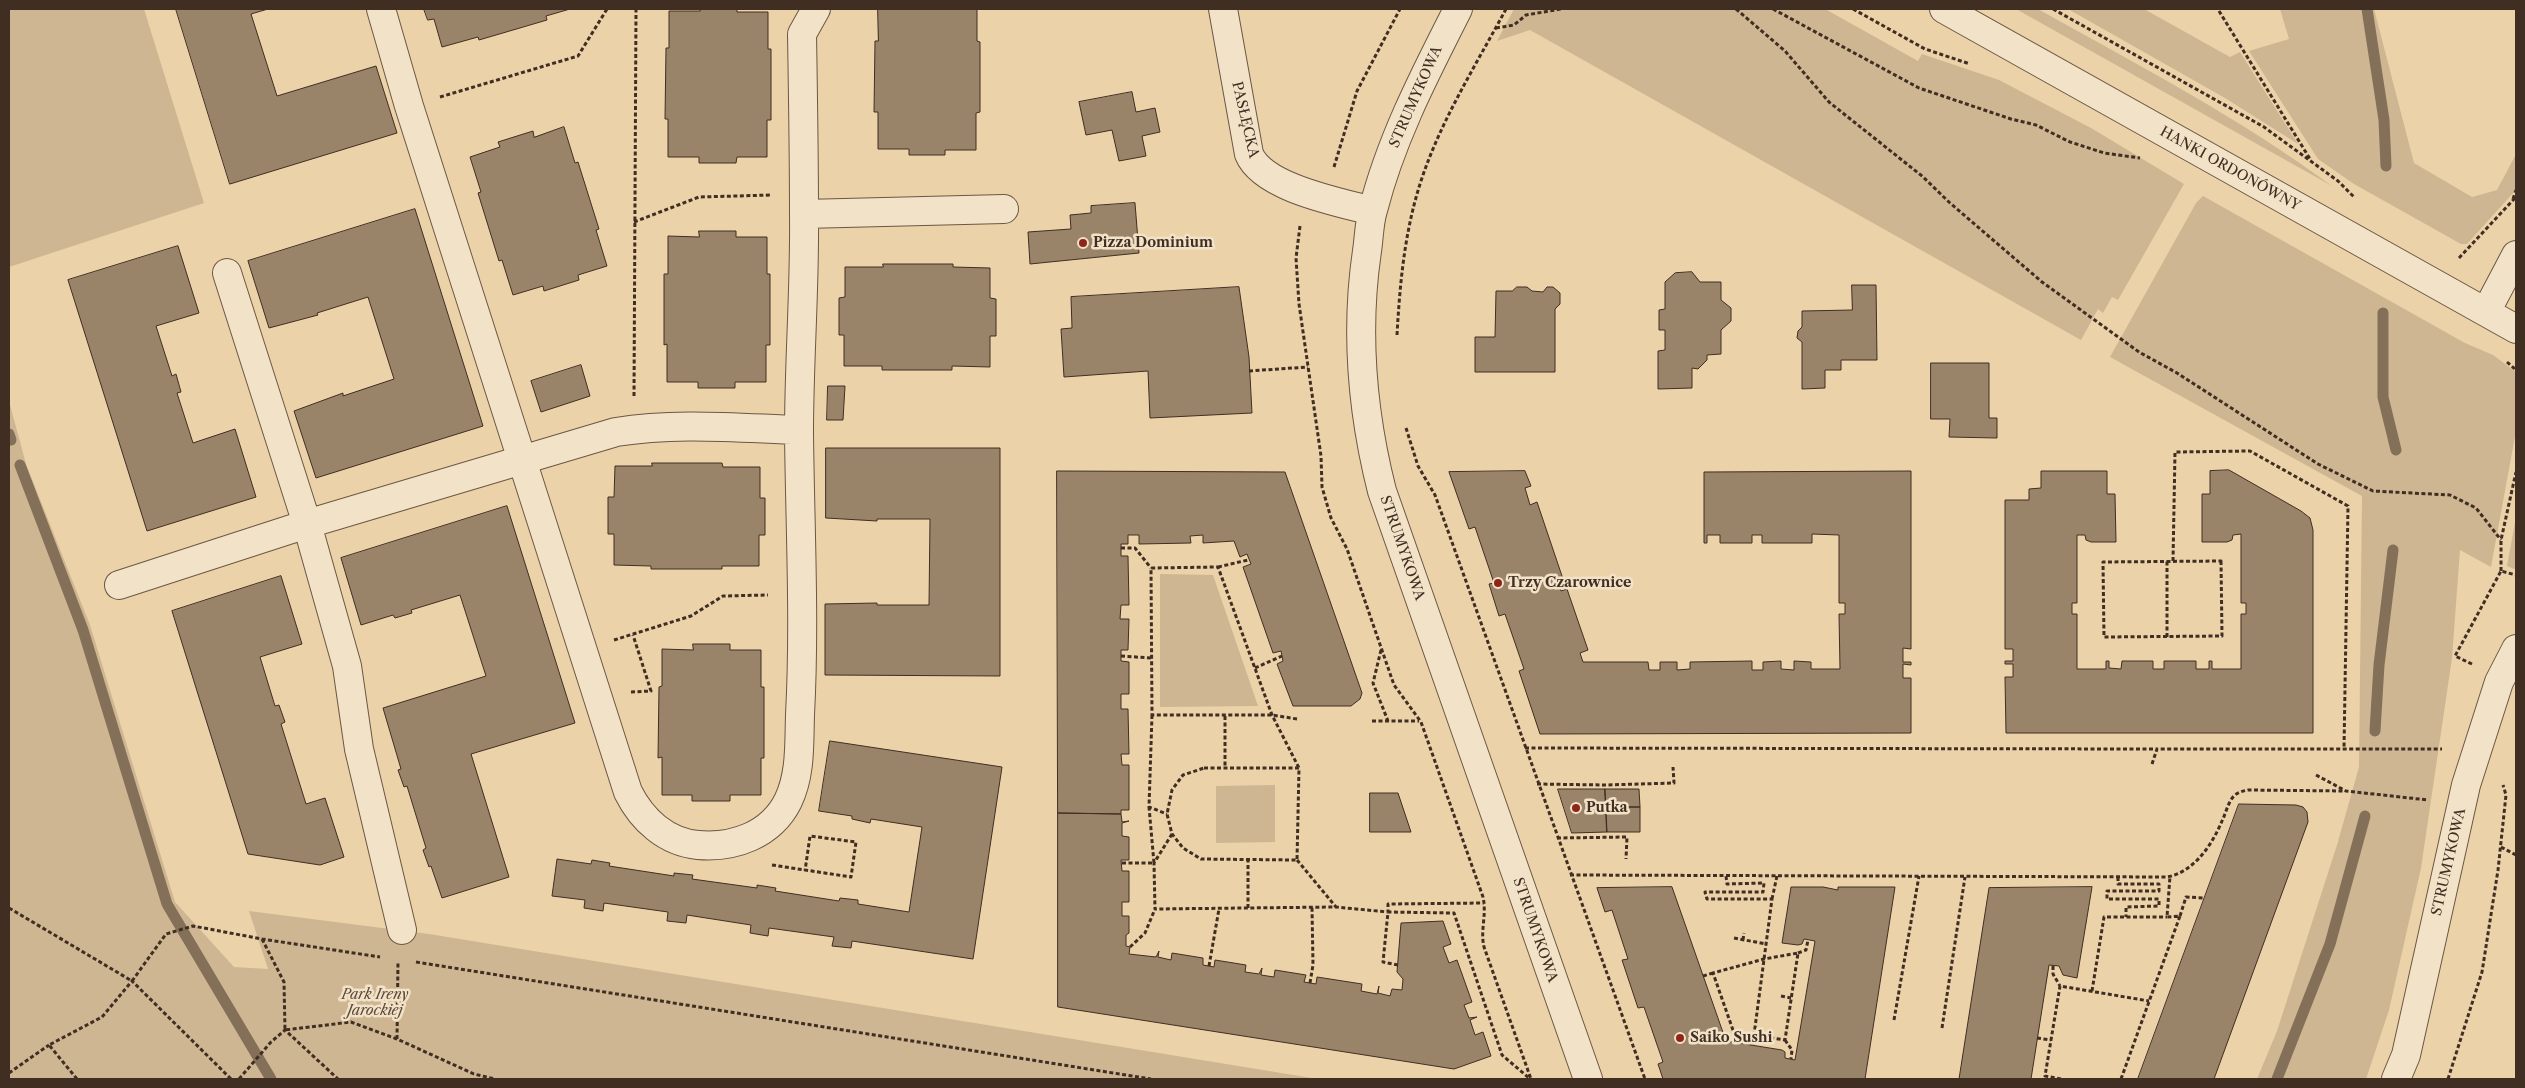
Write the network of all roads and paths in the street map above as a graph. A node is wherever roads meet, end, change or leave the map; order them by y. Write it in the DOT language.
graph roads {
  1 [pos="381,9"];
  2 [pos="607,9"];
  3 [pos="636,9"];
  4 [pos="816,9"];
  5 [pos="1223,9"];
  6 [pos="1400,9"];
  7 [pos="1458,9"];
  8 [pos="1506,9"];
  9 [pos="1561,9"];
  10 [pos="1736,9"];
  11 [pos="1773,9"];
  12 [pos="1853,9"];
  13 [pos="1944,9"];
  14 [pos="2054,9"];
  15 [pos="2219,11"];
  16 [pos="1496,28"];
  17 [pos="1925,49"];
  18 [pos="409,106"];
  19 [pos="2145,158"];
  20 [pos="2312,162"];
  21 [pos="2516,190"];
  22 [pos="1314,194"];
  23 [pos="2516,197"];
  24 [pos="2357,202"];
  25 [pos="2512,202"];
  26 [pos="804,204"];
  27 [pos="1004,209"];
  28 [pos="1372,211"];
  29 [pos="634,222"];
  30 [pos="2516,255"];
  31 [pos="2459,258"];
  32 [pos="227,273"];
  33 [pos="2486,312"];
  34 [pos="2516,329"];
  35 [pos="1397,344"];
  36 [pos="1308,366"];
  37 [pos="1249,371"];
  38 [pos="1406,427"];
  39 [pos="634,429"];
  40 [pos="799,430"];
  41 [pos="521,461"];
  42 [pos="2516,472"];
  43 [pos="307,524"];
  44 [pos="2501,540"];
  45 [pos="1121,548"];
  46 [pos="1248,560"];
  47 [pos="2168,561"];
  48 [pos="2173,561"];
  49 [pos="1218,567"];
  50 [pos="1151,568"];
  51 [pos="2501,571"];
  52 [pos="119,586"];
  53 [pos="802,594"];
  54 [pos="2167,637"];
  55 [pos="1381,648"];
  56 [pos="583,650"];
  57 [pos="2516,650"];
  58 [pos="1121,656"];
  59 [pos="1282,656"];
  60 [pos="1151,658"];
  61 [pos="1255,668"];
  62 [pos="1152,715"];
  63 [pos="1272,715"];
  64 [pos="1225,716"];
  65 [pos="1297,719"];
  66 [pos="1372,721"];
  67 [pos="1388,721"];
  68 [pos="1420,722"];
  69 [pos="1525,748"];
  70 [pos="2439,748"];
  71 [pos="2157,749"];
  72 [pos="2344,749"];
  73 [pos="2152,764"];
  74 [pos="1672,767"];
  75 [pos="1226,768"];
  76 [pos="1299,768"];
  77 [pos="2316,775"];
  78 [pos="2500,777"];
  79 [pos="1537,784"];
  80 [pos="2346,791"];
  81 [pos="2431,801"];
  82 [pos="1149,808"];
  83 [pos="1167,814"];
  84 [pos="1172,834"];
  85 [pos="1557,838"];
  86 [pos="2500,847"];
  87 [pos="2516,855"];
  88 [pos="1248,859"];
  89 [pos="1626,859"];
  90 [pos="1297,860"];
  91 [pos="1154,863"];
  92 [pos="1122,864"];
  93 [pos="805,870"];
  94 [pos="1570,875"];
  95 [pos="1726,876"];
  96 [pos="1777,876"];
  97 [pos="1919,876"];
  98 [pos="1965,876"];
  99 [pos="2170,876"];
  100 [pos="2118,877"];
  101 [pos="2204,898"];
  102 [pos="1772,899"];
  103 [pos="1484,903"];
  104 [pos="1336,907"];
  105 [pos="9,908"];
  106 [pos="1248,908"];
  107 [pos="1312,908"];
  108 [pos="1154,909"];
  109 [pos="1219,909"];
  110 [pos="1388,912"];
  111 [pos="2180,916"];
  112 [pos="2126,917"];
  113 [pos="2167,917"];
  114 [pos="402,930"];
  115 [pos="1744,933"];
  116 [pos="1734,938"];
  117 [pos="262,939"];
  118 [pos="1743,940"];
  119 [pos="1808,940"];
  120 [pos="1766,944"];
  121 [pos="1130,947"];
  122 [pos="1798,953"];
  123 [pos="388,958"];
  124 [pos="1764,959"];
  125 [pos="404,960"];
  126 [pos="410,961"];
  127 [pos="1398,965"];
  128 [pos="1209,966"];
  129 [pos="2053,966"];
  130 [pos="1713,973"];
  131 [pos="1703,976"];
  132 [pos="132,981"];
  133 [pos="1310,983"];
  134 [pos="2060,986"];
  135 [pos="2092,991"];
  136 [pos="1781,996"];
  137 [pos="1790,998"];
  138 [pos="2149,1001"];
  139 [pos="1894,1020"];
  140 [pos="1942,1028"];
  141 [pos="286,1030"];
  142 [pos="1754,1035"];
  143 [pos="2037,1038"];
  144 [pos="397,1039"];
  145 [pos="1785,1040"];
  146 [pos="2050,1040"];
  147 [pos="49,1045"];
  148 [pos="1753,1046"];
  149 [pos="1791,1059"];
  150 [pos="9,1073"];
  151 [pos="2044,1078"];
  152 [pos="77,1079"];
  153 [pos="231,1079"];
  154 [pos="239,1079"];
  155 [pos="338,1079"];
  156 [pos="495,1079"];
  157 [pos="1151,1079"];
  158 [pos="1531,1079"];
  159 [pos="1588,1079"];
  160 [pos="1645,1079"];
  161 [pos="2062,1079"];
  162 [pos="2121,1079"];
  163 [pos="2396,1079"];
  164 [pos="2448,1079"];
  1 -- 18 [label="street"];
  2 -- 18 [label="path"];
  3 -- 29 [label="path"];
  4 -- 26 [label="street"];
  5 -- 22 [label="street, PASŁĘCKA"];
  6 -- 22 [label="path"];
  7 -- 28 [label="street, STRUMYKOWA"];
  8 -- 16 [label="path"];
  9 -- 16 [label="path"];
  10 -- 44 [label="path"];
  11 -- 19 [label="path"];
  12 -- 17 [label="path"];
  13 -- 33 [label="street, HANKI ORDONÓWNY"];
  14 -- 20 [label="path"];
  15 -- 20 [label="path"];
  16 -- 35 [label="path"];
  18 -- 41 [label="street"];
  20 -- 24 [label="path"];
  21 -- 25 [label="path"];
  22 -- 28 [label="street, PASŁĘCKA"];
  22 -- 36 [label="path"];
  23 -- 25 [label="path"];
  25 -- 31 [label="path"];
  26 -- 27 [label="street"];
  26 -- 29 [label="path"];
  26 -- 40 [label="street"];
  28 -- 159 [label="street, STRUMYKOWA"];
  29 -- 39 [label="path"];
  30 -- 33 [label="street"];
  32 -- 43 [label="street"];
  33 -- 34 [label="street, HANKI ORDONÓWNY"];
  36 -- 37 [label="path"];
  36 -- 55 [label="path"];
  38 -- 69 [label="path"];
  39 -- 40 [label="street"];
  39 -- 41 [label="street"];
  40 -- 53 [label="street"];
  41 -- 43 [label="street"];
  41 -- 56 [label="street"];
  42 -- 44 [label="path"];
  43 -- 52 [label="street"];
  43 -- 114 [label="street"];
  44 -- 51 [label="path"];
  45 -- 50 [label="path"];
  46 -- 49 [label="path"];
  47 -- 48 [label="path"];
  47 -- 54 [label="path"];
  47 -- 54 [label="path"];
  48 -- 54 [label="path"];
  48 -- 72 [label="path"];
  49 -- 50 [label="path"];
  49 -- 61 [label="path"];
  50 -- 60 [label="path"];
  53 -- 56 [label="path"];
  53 -- 56 [label="street"];
  55 -- 67 [label="path"];
  55 -- 68 [label="path"];
  57 -- 163 [label="street, STRUMYKOWA"];
  58 -- 60 [label="path"];
  59 -- 61 [label="path"];
  60 -- 62 [label="path"];
  61 -- 63 [label="path"];
  62 -- 64 [label="path"];
  62 -- 82 [label="path"];
  63 -- 64 [label="path"];
  63 -- 65 [label="path"];
  63 -- 76 [label="path"];
  64 -- 75 [label="path"];
  66 -- 67 [label="path"];
  67 -- 68 [label="path"];
  68 -- 103 [label="path"];
  69 -- 71 [label="path"];
  69 -- 79 [label="path"];
  70 -- 72 [label="path"];
  71 -- 72 [label="path"];
  71 -- 73 [label="path"];
  74 -- 79 [label="path"];
  75 -- 76 [label="path"];
  75 -- 83 [label="path"];
  76 -- 90 [label="path"];
  77 -- 80 [label="path"];
  78 -- 86 [label="path"];
  79 -- 85 [label="path"];
  80 -- 81 [label="path"];
  80 -- 99 [label="path"];
  82 -- 83 [label="path"];
  82 -- 91 [label="path"];
  83 -- 84 [label="path"];
  84 -- 88 [label="path"];
  84 -- 91 [label="path"];
  85 -- 89 [label="path"];
  85 -- 94 [label="path"];
  86 -- 87 [label="path"];
  86 -- 164 [label="path"];
  88 -- 90 [label="path"];
  88 -- 106 [label="path"];
  90 -- 104 [label="path"];
  91 -- 92 [label="path"];
  91 -- 108 [label="path"];
  93 -- 93 [label="path"];
  94 -- 95 [label="path"];
  94 -- 160 [label="path"];
  95 -- 96 [label="path"];
  95 -- 102 [label="path"];
  96 -- 97 [label="path"];
  96 -- 102 [label="path"];
  97 -- 98 [label="path"];
  97 -- 139 [label="path"];
  98 -- 100 [label="path"];
  98 -- 140 [label="path"];
  99 -- 100 [label="path"];
  99 -- 113 [label="path"];
  100 -- 112 [label="path"];
  101 -- 111 [label="path"];
  102 -- 120 [label="path"];
  103 -- 110 [label="path"];
  103 -- 158 [label="path"];
  104 -- 107 [label="path"];
  104 -- 110 [label="path"];
  105 -- 132 [label="path"];
  106 -- 107 [label="path"];
  106 -- 109 [label="path"];
  107 -- 133 [label="path"];
  108 -- 109 [label="path"];
  108 -- 121 [label="path"];
  109 -- 128 [label="path"];
  110 -- 127 [label="path"];
  110 -- 158 [label="path"];
  111 -- 113 [label="path"];
  111 -- 138 [label="path"];
  112 -- 113 [label="path"];
  112 -- 135 [label="path"];
  115 -- 118 [label="path"];
  116 -- 118 [label="path"];
  117 -- 123 [label="path"];
  117 -- 132 [label="path"];
  117 -- 141 [label="path"];
  118 -- 120 [label="path"];
  119 -- 122 [label="path"];
  120 -- 124 [label="path"];
  122 -- 124 [label="path"];
  122 -- 137 [label="path"];
  124 -- 130 [label="path"];
  124 -- 142 [label="path"];
  125 -- 144 [label="path"];
  126 -- 157 [label="path"];
  129 -- 134 [label="path"];
  130 -- 131 [label="path"];
  130 -- 142 [label="path"];
  132 -- 147 [label="path"];
  132 -- 153 [label="path"];
  134 -- 135 [label="path"];
  134 -- 146 [label="path"];
  135 -- 138 [label="path"];
  136 -- 137 [label="path"];
  137 -- 145 [label="path"];
  138 -- 162 [label="path"];
  141 -- 144 [label="path"];
  141 -- 154 [label="path"];
  141 -- 155 [label="path"];
  142 -- 145 [label="path"];
  142 -- 148 [label="path"];
  143 -- 146 [label="path"];
  144 -- 156 [label="path"];
  145 -- 149 [label="path"];
  146 -- 151 [label="path"];
  147 -- 150 [label="path"];
  147 -- 152 [label="path"];
  151 -- 161 [label="path"];
}
